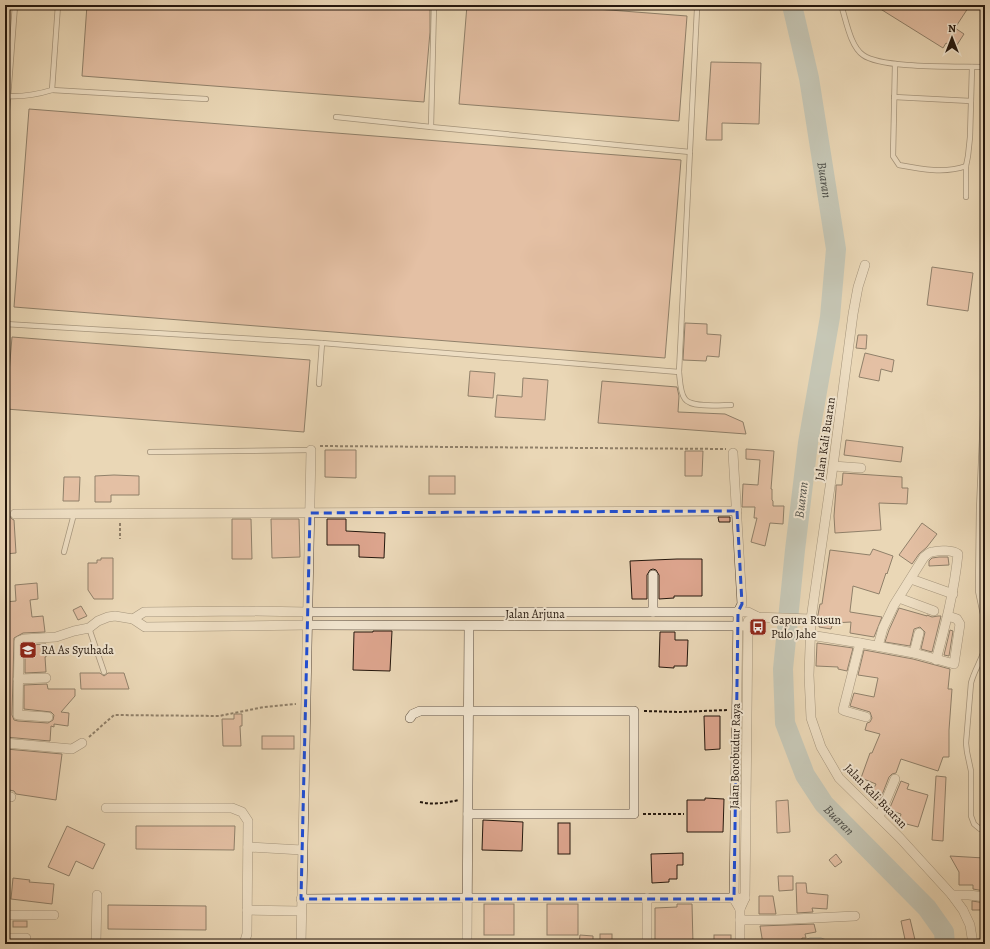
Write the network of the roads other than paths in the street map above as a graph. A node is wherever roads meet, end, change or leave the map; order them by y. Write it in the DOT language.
graph roads {
  1 [pos="15,5"];
  2 [pos="58,5"];
  3 [pos="434,5"];
  4 [pos="695,5"];
  5 [pos="841,5"];
  6 [pos="895,64"];
  7 [pos="972,67"];
  8 [pos="985,67"];
  9 [pos="52,90"];
  10 [pos="6,96"];
  11 [pos="894,97"];
  12 [pos="206,99"];
  13 [pos="971,101"];
  14 [pos="336,117"];
  15 [pos="431,127"];
  16 [pos="5,137"];
  17 [pos="690,152"];
  18 [pos="966,166"];
  19 [pos="966,197"];
  20 [pos="865,265"];
  21 [pos="5,324"];
  22 [pos="322,343"];
  23 [pos="985,368"];
  24 [pos="679,372"];
  25 [pos="319,384"];
  26 [pos="731,405"];
  27 [pos="311,450"];
  28 [pos="150,452"];
  29 [pos="733,453"];
  30 [pos="833,466"];
  31 [pos="861,468"];
  32 [pos="985,505"];
  33 [pos="979,510"];
  34 [pos="737,511"];
  35 [pos="310,513"];
  36 [pos="15,514"];
  37 [pos="74,514"];
  38 [pos="64,552"];
  39 [pos="653,575"];
  40 [pos="911,579"];
  41 [pos="953,594"];
  42 [pos="899,598"];
  43 [pos="740,608"];
  44 [pos="247,611"];
  45 [pos="934,611"];
  46 [pos="308,612"];
  47 [pos="404,612"];
  48 [pos="488,612"];
  49 [pos="552,612"];
  50 [pos="601,612"];
  51 [pos="653,612"];
  52 [pos="748,612"];
  53 [pos="762,616"];
  54 [pos="948,616"];
  55 [pos="808,618"];
  56 [pos="133,619"];
  57 [pos="985,624"];
  58 [pos="308,625"];
  59 [pos="404,625"];
  60 [pos="248,626"];
  61 [pos="469,626"];
  62 [pos="488,626"];
  63 [pos="553,626"];
  64 [pos="600,626"];
  65 [pos="738,626"];
  66 [pos="748,626"];
  67 [pos="89,628"];
  68 [pos="919,633"];
  69 [pos="810,635"];
  70 [pos="860,642"];
  71 [pos="878,646"];
  72 [pos="985,648"];
  73 [pos="914,653"];
  74 [pos="936,660"];
  75 [pos="104,672"];
  76 [pos="46,678"];
  77 [pos="18,679"];
  78 [pos="468,710"];
  79 [pos="48,717"];
  80 [pos="866,717"];
  81 [pos="410,718"];
  82 [pos="5,743"];
  83 [pos="82,743"];
  84 [pos="736,750"];
  85 [pos="747,750"];
  86 [pos="895,779"];
  87 [pos="106,808"];
  88 [pos="468,814"];
  89 [pos="879,817"];
  90 [pos="985,829"];
  91 [pos="735,832"];
  92 [pos="746,832"];
  93 [pos="248,847"];
  94 [pos="302,850"];
  95 [pos="97,895"];
  96 [pos="952,895"];
  97 [pos="985,897"];
  98 [pos="466,898"];
  99 [pos="647,898"];
  100 [pos="745,898"];
  101 [pos="301,899"];
  102 [pos="734,899"];
  103 [pos="247,910"];
  104 [pos="740,910"];
  105 [pos="301,911"];
  106 [pos="54,914"];
  107 [pos="5,915"];
  108 [pos="855,916"];
  109 [pos="740,920"];
  110 [pos="5,938"];
  111 [pos="26,938"];
  112 [pos="985,943"];
  113 [pos="98,944"];
  114 [pos="244,944"];
  115 [pos="300,944"];
  116 [pos="467,944"];
  117 [pos="647,944"];
  118 [pos="740,944"];
  119 [pos="973,944"];
  1 -- 10 [label="lane"];
  2 -- 9 [label="lane"];
  3 -- 15 [label="lane"];
  4 -- 17 [label="lane"];
  5 -- 6 [label="lane"];
  6 -- 7 [label="lane"];
  6 -- 11 [label="lane"];
  7 -- 8 [label="lane"];
  7 -- 13 [label="lane"];
  9 -- 10 [label="lane"];
  9 -- 12 [label="lane"];
  10 -- 16 [label="lane"];
  11 -- 13 [label="lane"];
  11 -- 18 [label="lane"];
  13 -- 18 [label="lane"];
  14 -- 15 [label="lane"];
  15 -- 17 [label="lane"];
  17 -- 24 [label="lane"];
  18 -- 19 [label="lane"];
  20 -- 30 [label="street, Jalan Kali Buaran"];
  21 -- 22 [label="lane"];
  22 -- 24 [label="lane"];
  22 -- 25 [label="lane"];
  23 -- 33 [label="lane"];
  24 -- 26 [label="lane"];
  27 -- 28 [label="lane"];
  27 -- 35 [label="street"];
  29 -- 34 [label="street, Jalan Borobudur Raya"];
  30 -- 31 [label="street"];
  30 -- 55 [label="street, Jalan Kali Buaran"];
  32 -- 33 [label="lane"];
  33 -- 57 [label="lane"];
  34 -- 35 [label="street"];
  34 -- 43 [label="street, Jalan Borobudur Raya"];
  35 -- 37 [label="street"];
  35 -- 46 [label="street"];
  36 -- 37 [label="street"];
  37 -- 38 [label="lane"];
  39 -- 51 [label="street"];
  40 -- 41 [label="street"];
  40 -- 41 [label="street"];
  40 -- 42 [label="street"];
  41 -- 54 [label="street"];
  42 -- 45 [label="street"];
  42 -- 71 [label="street"];
  43 -- 51 [label="street, Jalan Arjuna"];
  43 -- 52 [label="street"];
  43 -- 65 [label="street, Jalan Borobudur Raya"];
  44 -- 46 [label="street, Jalan Arjuna"];
  44 -- 56 [label="street, Jalan Arjuna"];
  44 -- 60 [label="street"];
  46 -- 47 [label="street, Jalan Arjuna"];
  46 -- 58 [label="street"];
  47 -- 48 [label="street, Jalan Arjuna"];
  47 -- 59 [label="street"];
  48 -- 49 [label="street, Jalan Arjuna"];
  48 -- 62 [label="street"];
  49 -- 50 [label="street, Jalan Arjuna"];
  49 -- 63 [label="street"];
  50 -- 51 [label="street, Jalan Arjuna"];
  50 -- 64 [label="street"];
  52 -- 53 [label="street"];
  52 -- 66 [label="street, Jalan Borobudur Raya"];
  53 -- 55 [label="street"];
  53 -- 66 [label="street"];
  54 -- 74 [label="street"];
  54 -- 74 [label="street"];
  55 -- 69 [label="street, Jalan Kali Buaran"];
  56 -- 60 [label="street, Jalan Arjuna"];
  56 -- 67 [label="street"];
  58 -- 59 [label="street, Jalan Arjuna"];
  58 -- 60 [label="street, Jalan Arjuna"];
  58 -- 94 [label="street"];
  59 -- 61 [label="street, Jalan Arjuna"];
  61 -- 62 [label="street, Jalan Arjuna"];
  61 -- 78 [label="street"];
  62 -- 63 [label="street, Jalan Arjuna"];
  63 -- 64 [label="street, Jalan Arjuna"];
  64 -- 65 [label="street, Jalan Arjuna"];
  65 -- 66 [label="street, Jalan Arjuna"];
  65 -- 84 [label="street, Jalan Borobudur Raya"];
  66 -- 85 [label="street, Jalan Borobudur Raya"];
  67 -- 75 [label="lane"];
  67 -- 77 [label="street"];
  68 -- 73 [label="street"];
  69 -- 70 [label="street"];
  69 -- 89 [label="street, Jalan Kali Buaran"];
  70 -- 71 [label="street"];
  70 -- 80 [label="street"];
  71 -- 73 [label="street"];
  72 -- 90 [label="lane"];
  73 -- 74 [label="street"];
  76 -- 77 [label="street"];
  77 -- 79 [label="street"];
  78 -- 81 [label="street"];
  78 -- 88 [label="street"];
  78 -- 88 [label="street"];
  82 -- 83 [label="street"];
  84 -- 85 [label="street"];
  84 -- 91 [label="street, Jalan Borobudur Raya"];
  85 -- 92 [label="street, Jalan Borobudur Raya"];
  86 -- 89 [label="street"];
  87 -- 93 [label="street"];
  88 -- 98 [label="street"];
  89 -- 96 [label="street, Jalan Kali Buaran"];
  91 -- 92 [label="street"];
  91 -- 102 [label="street, Jalan Borobudur Raya"];
  92 -- 100 [label="street, Jalan Borobudur Raya"];
  93 -- 94 [label="street"];
  93 -- 103 [label="street"];
  94 -- 101 [label="street"];
  95 -- 113 [label="street"];
  96 -- 97 [label="street"];
  96 -- 119 [label="street, Jalan Kali Buaran"];
  98 -- 99 [label="street"];
  98 -- 101 [label="street"];
  98 -- 116 [label="street"];
  99 -- 102 [label="street"];
  99 -- 117 [label="street"];
  100 -- 102 [label="street"];
  100 -- 104 [label="street, Jalan Borobudur Raya"];
  101 -- 105 [label="street"];
  102 -- 104 [label="street, Jalan Borobudur Raya"];
  103 -- 105 [label="street"];
  103 -- 114 [label="street"];
  104 -- 109 [label="street, Jalan Borobudur Raya"];
  105 -- 115 [label="street"];
  106 -- 107 [label="street"];
  108 -- 109 [label="street"];
  109 -- 118 [label="street, Jalan Borobudur Raya"];
  110 -- 111 [label="street"];
  112 -- 119 [label="street"];
}
